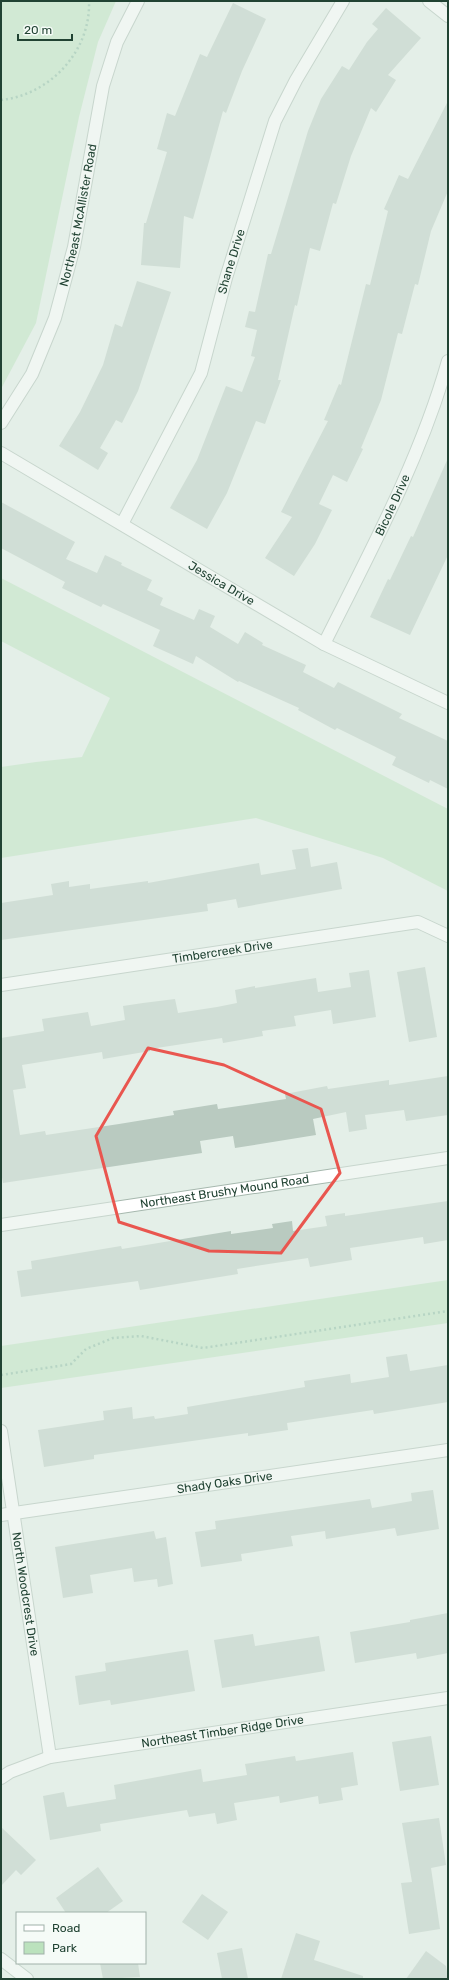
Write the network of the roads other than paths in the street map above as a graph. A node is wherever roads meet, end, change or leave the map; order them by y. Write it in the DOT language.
graph roads {
  1 [pos="138,1"];
  2 [pos="343,1"];
  3 [pos="429,1"];
  4 [pos="448,16"];
  5 [pos="448,361"];
  6 [pos="1,423"];
  7 [pos="1,453"];
  8 [pos="122,524"];
  9 [pos="324,644"];
  10 [pos="448,703"];
  11 [pos="446,934"];
  12 [pos="1,985"];
  13 [pos="448,1158"];
  14 [pos="1,1225"];
  15 [pos="1,1431"];
  16 [pos="448,1450"];
  17 [pos="13,1513"];
  18 [pos="1,1515"];
  19 [pos="448,1698"];
  20 [pos="50,1757"];
  21 [pos="1,1778"];
  22 [pos="1,1959"];
  23 [pos="27,1979"];
  1 -- 6 [label="street, Northeast McAllister Road"];
  2 -- 8 [label="street, Shane Drive"];
  3 -- 4 [label="street"];
  5 -- 9 [label="street, Bicole Drive"];
  7 -- 8 [label="street, Jessica Drive"];
  8 -- 9 [label="street, Jessica Drive"];
  9 -- 10 [label="street, Jessica Drive"];
  11 -- 12 [label="street, Timbercreek Drive"];
  13 -- 14 [label="street, Northeast Brushy Mound Road"];
  15 -- 17 [label="street, North Woodcrest Drive"];
  16 -- 17 [label="street, Shady Oaks Drive"];
  17 -- 18 [label="street, Shady Oaks Drive"];
  17 -- 20 [label="street, North Woodcrest Drive"];
  19 -- 20 [label="street, Northeast Timber Ridge Drive"];
  20 -- 21 [label="street, Northeast Timber Ridge Drive"];
  22 -- 23 [label="street"];
}
